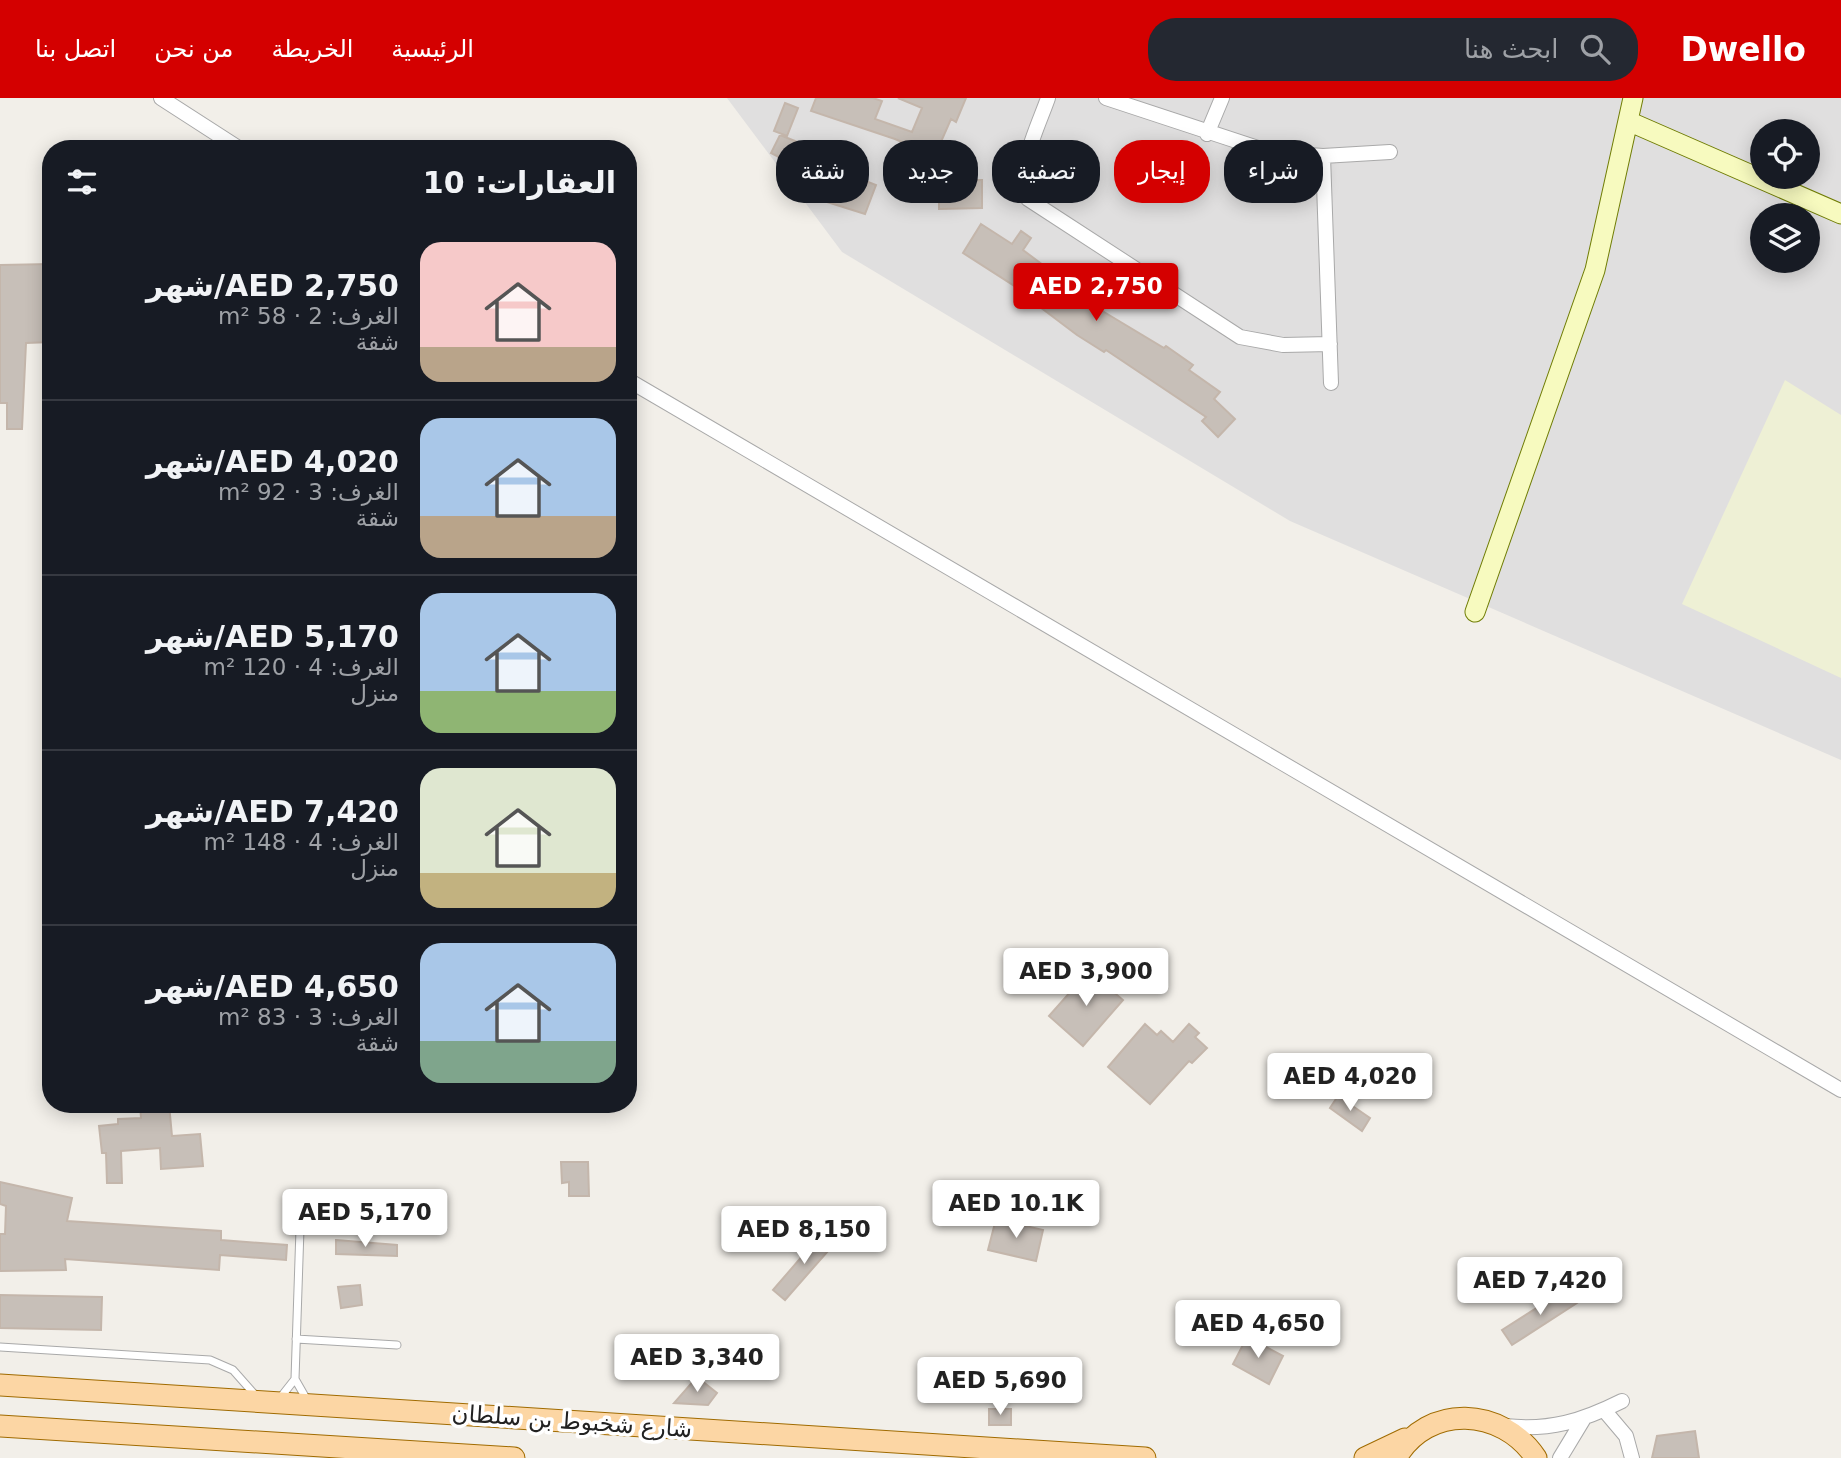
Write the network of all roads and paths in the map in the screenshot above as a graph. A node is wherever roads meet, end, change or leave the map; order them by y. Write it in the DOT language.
graph roads {
  1 [pos="161,98"];
  2 [pos="1048,98"];
  3 [pos="1106,98"];
  4 [pos="1222,98"];
  5 [pos="1633,98"];
  6 [pos="1628,121"];
  7 [pos="1207,134"];
  8 [pos="226,140"];
  9 [pos="1228,140"];
  10 [pos="1390,152"];
  11 [pos="1323,156"];
  12 [pos="1841,214"];
  13 [pos="1330,344"];
  14 [pos="1331,383"];
  15 [pos="637,385"];
  16 [pos="1475,612"];
  17 [pos="1841,1090"];
  18 [pos="300,1229"];
  19 [pos="296,1339"];
  20 [pos="397,1345"];
  21 [pos="0,1347"];
  22 [pos="295,1379"];
  23 [pos="0,1385"];
  24 [pos="1622,1401"];
  25 [pos="268,1402"];
  26 [pos="311,1405"];
  27 [pos="1604,1410"];
  28 [pos="1583,1420"];
  29 [pos="0,1426"];
  30 [pos="1503,1426"];
  31 [pos="1425,1427"];
  32 [pos="292,1445"];
  33 [pos="328,1458"];
  34 [pos="514,1458"];
  35 [pos="1145,1458"];
  36 [pos="1365,1458"];
  37 [pos="1396,1458"];
  38 [pos="1536,1458"];
  39 [pos="1560,1458"];
  40 [pos="1632,1458"];
  1 -- 8 [label="street"];
  2 -- 13 [label="street"];
  3 -- 7 [label="street"];
  4 -- 7 [label="street"];
  5 -- 6 [label="street"];
  6 -- 12 [label="street"];
  6 -- 16 [label="street"];
  7 -- 9 [label="street"];
  10 -- 11 [label="street"];
  11 -- 13 [label="street"];
  13 -- 14 [label="street"];
  15 -- 17 [label="street"];
  18 -- 19 [label="lane"];
  19 -- 20 [label="lane"];
  19 -- 22 [label="lane"];
  21 -- 25 [label="lane"];
  22 -- 25 [label="lane"];
  22 -- 26 [label="lane"];
  23 -- 25 [label="main road, شارع شخبوط بن سلطان"];
  24 -- 27 [label="street"];
  25 -- 26 [label="main road, شارع شخبوط بن سلطان"];
  26 -- 35 [label="main road, شارع شخبوط بن سلطان"];
  27 -- 28 [label="street"];
  27 -- 40 [label="street"];
  28 -- 30 [label="street"];
  28 -- 39 [label="street"];
  29 -- 32 [label="main road, شارع شخبوط بن سلطان"];
  30 -- 31 [label="main road"];
  30 -- 38 [label="main road"];
  31 -- 36 [label="main road"];
  31 -- 37 [label="main road"];
  32 -- 33 [label="street"];
  32 -- 34 [label="main road, شارع شخبوط بن سلطان"];
}
